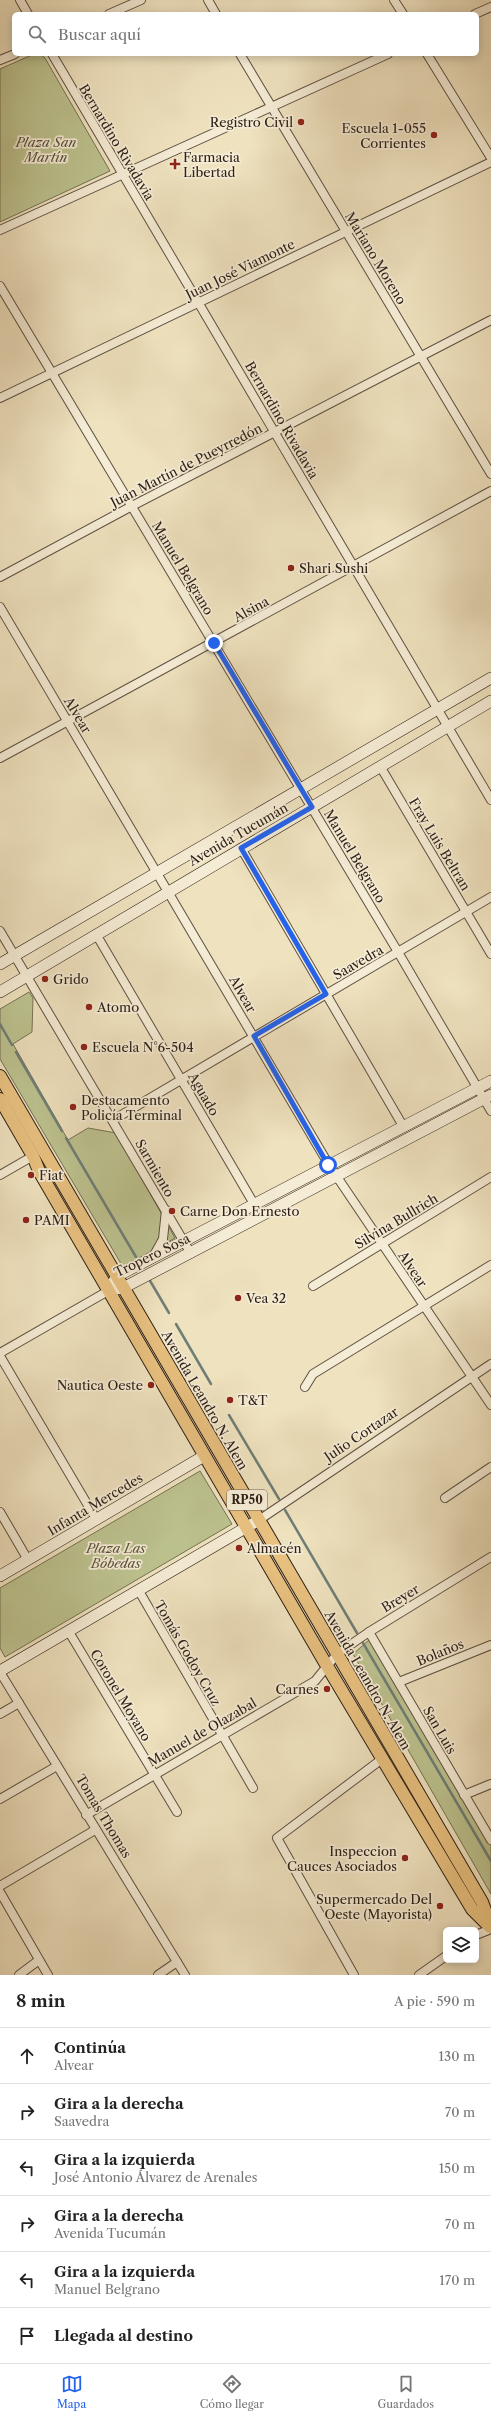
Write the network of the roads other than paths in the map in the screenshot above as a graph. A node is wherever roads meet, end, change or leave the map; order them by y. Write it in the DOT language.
graph roads {
  1 [pos="20,0"];
  2 [pos="141,0"];
  3 [pos="208,0"];
  4 [pos="394,0"];
  5 [pos="491,7"];
  6 [pos="27,12"];
  7 [pos="114,12"];
  8 [pos="215,12"];
  9 [pos="402,12"];
  10 [pos="479,12"];
  11 [pos="12,55"];
  12 [pos="53,56"];
  13 [pos="241,56"];
  14 [pos="384,56"];
  15 [pos="428,56"];
  16 [pos="0,60"];
  17 [pos="272,108"];
  18 [pos="491,158"];
  19 [pos="491,162"];
  20 [pos="123,175"];
  21 [pos="0,230"];
  22 [pos="346,231"];
  23 [pos="0,286"];
  24 [pos="199,302"];
  25 [pos="491,320"];
  26 [pos="421,357"];
  27 [pos="52,373"];
  28 [pos="0,398"];
  29 [pos="276,433"];
  30 [pos="491,474"];
  31 [pos="491,491"];
  32 [pos="132,506"];
  33 [pos="354,567"];
  34 [pos="0,578"];
  35 [pos="0,607"];
  36 [pos="214,643"];
  37 [pos="491,678"];
  38 [pos="491,701"];
  39 [pos="438,709"];
  40 [pos="68,721"];
  41 [pos="448,726"];
  42 [pos="0,758"];
  43 [pos="380,766"];
  44 [pos="301,789"];
  45 [pos="491,800"];
  46 [pos="312,807"];
  47 [pos="241,848"];
  48 [pos="157,872"];
  49 [pos="168,890"];
  50 [pos="491,897"];
  51 [pos="466,912"];
  52 [pos="0,931"];
  53 [pos="96,934"];
  54 [pos="398,952"];
  55 [pos="491,954"];
  56 [pos="15,956"];
  57 [pos="0,964"];
  58 [pos="26,975"];
  59 [pos="0,992"];
  60 [pos="326,994"];
  61 [pos="254,1036"];
  62 [pos="0,1076"];
  63 [pos="181,1079"];
  64 [pos="491,1081"];
  65 [pos="477,1088"];
  66 [pos="487,1097"];
  67 [pos="0,1099"];
  68 [pos="491,1111"];
  69 [pos="113,1120"];
  70 [pos="403,1126"];
  71 [pos="32,1156"];
  72 [pos="328,1165"];
  73 [pos="0,1175"];
  74 [pos="337,1177"];
  75 [pos="491,1177"];
  76 [pos="254,1204"];
  77 [pos="166,1210"];
  78 [pos="183,1241"];
  79 [pos="382,1244"];
  80 [pos="190,1252"];
  81 [pos="153,1257"];
  82 [pos="491,1265"];
  83 [pos="117,1276"];
  84 [pos="313,1286"];
  85 [pos="123,1288"];
  86 [pos="108,1290"];
  87 [pos="424,1306"];
  88 [pos="0,1355"];
  89 [pos="491,1364"];
  90 [pos="471,1376"];
  91 [pos="305,1387"];
  92 [pos="491,1405"];
  93 [pos="204,1456"];
  94 [pos="491,1467"];
  95 [pos="445,1498"];
  96 [pos="0,1512"];
  97 [pos="96,1518"];
  98 [pos="259,1520"];
  99 [pos="247,1529"];
  100 [pos="491,1557"];
  101 [pos="28,1560"];
  102 [pos="0,1576"];
  103 [pos="139,1591"];
  104 [pos="69,1632"];
  105 [pos="369,1632"];
  106 [pos="491,1645"];
  107 [pos="338,1654"];
  108 [pos="327,1666"];
  109 [pos="0,1672"];
  110 [pos="399,1682"];
  111 [pos="19,1703"];
  112 [pos="0,1714"];
  113 [pos="221,1734"];
  114 [pos="382,1759"];
  115 [pos="57,1766"];
  116 [pos="154,1774"];
  117 [pos="491,1784"];
  118 [pos="253,1788"];
  119 [pos="464,1795"];
  120 [pos="0,1799"];
  121 [pos="177,1812"];
  122 [pos="86,1815"];
  123 [pos="95,1830"];
  124 [pos="491,1840"];
  125 [pos="0,1886"];
  126 [pos="0,1892"];
  127 [pos="491,1928"];
  128 [pos="479,1934"];
  129 [pos="443,1958"];
  130 [pos="39,1960"];
  131 [pos="177,1962"];
  132 [pos="19,1975"];
  133 [pos="48,1975"];
  134 [pos="158,1975"];
  135 [pos="185,1975"];
  136 [pos="354,1975"];
  137 [pos="419,1975"];
  1 -- 6 [label="street"];
  2 -- 7 [label="street"];
  3 -- 8 [label="street"];
  4 -- 9 [label="street"];
  5 -- 10 [label="street"];
  11 -- 16 [label="street"];
  12 -- 20 [label="street, Bernardino Rivadavia"];
  13 -- 17 [label="street, Mariano Moreno"];
  14 -- 17 [label="street"];
  15 -- 18 [label="street"];
  17 -- 20 [label="street"];
  17 -- 22 [label="street, Mariano Moreno"];
  19 -- 22 [label="street, Juan José Viamonte"];
  20 -- 21 [label="street"];
  20 -- 24 [label="street, Bernardino Rivadavia"];
  22 -- 24 [label="street, Juan José Viamonte"];
  22 -- 26 [label="street, Mariano Moreno"];
  23 -- 27 [label="street, Manuel Belgrano"];
  24 -- 27 [label="street, Juan José Viamonte"];
  24 -- 29 [label="street, Bernardino Rivadavia"];
  25 -- 26 [label="street, Juan Martín de Pueyrredón"];
  26 -- 29 [label="street, Juan Martín de Pueyrredón"];
  26 -- 30 [label="street, Mariano Moreno"];
  27 -- 28 [label="street, Juan José Viamonte"];
  27 -- 32 [label="street, Manuel Belgrano"];
  29 -- 32 [label="street, Juan Martín de Pueyrredón"];
  29 -- 33 [label="street, Bernardino Rivadavia"];
  31 -- 33 [label="street, Alsina"];
  32 -- 34 [label="street, Juan Martín de Pueyrredón"];
  32 -- 36 [label="street, Manuel Belgrano"];
  33 -- 36 [label="street, Alsina"];
  33 -- 39 [label="street, Bernardino Rivadavia"];
  35 -- 40 [label="street, Alvear"];
  36 -- 40 [label="street, Alsina"];
  36 -- 44 [label="street, Manuel Belgrano"];
  37 -- 39 [label="street, Avenida Tucumán"];
  38 -- 41 [label="street, Avenida Tucumán"];
  39 -- 41 [label="street, Bernardino Rivadavia"];
  39 -- 44 [label="street, Avenida Tucumán"];
  40 -- 42 [label="street, Alsina"];
  40 -- 48 [label="street, Alvear"];
  41 -- 43 [label="street, Avenida Tucumán"];
  41 -- 45 [label="street, Bernardino Rivadavia"];
  43 -- 46 [label="street, Avenida Tucumán"];
  43 -- 51 [label="street, Fray Luis Beltran"];
  44 -- 46 [label="street, Manuel Belgrano"];
  44 -- 48 [label="street, Avenida Tucumán"];
  46 -- 47 [label="street, Avenida Tucumán"];
  46 -- 54 [label="street, Manuel Belgrano"];
  47 -- 49 [label="street, Avenida Tucumán"];
  47 -- 60 [label="street"];
  48 -- 49 [label="street, Alvear"];
  48 -- 56 [label="street, Avenida Tucumán"];
  49 -- 53 [label="street, Avenida Tucumán"];
  49 -- 61 [label="street, Alvear"];
  50 -- 51 [label="street, Saavedra"];
  51 -- 54 [label="street, Saavedra"];
  51 -- 55 [label="street, Fray Luis Beltran"];
  52 -- 56 [label="street, Sarmiento"];
  53 -- 58 [label="street, Avenida Tucumán"];
  53 -- 63 [label="street, Aguado"];
  54 -- 60 [label="street, Saavedra"];
  54 -- 65 [label="street, Manuel Belgrano"];
  56 -- 57 [label="street, Avenida Tucumán"];
  56 -- 58 [label="street, Sarmiento"];
  58 -- 59 [label="street, Avenida Tucumán"];
  58 -- 69 [label="street, Sarmiento"];
  60 -- 61 [label="street, Saavedra"];
  60 -- 70 [label="street"];
  61 -- 63 [label="street, Saavedra"];
  61 -- 72 [label="street, Alvear"];
  62 -- 83 [label="main road, Avenida Leandro N. Alem / RP50"];
  63 -- 69 [label="street, Saavedra"];
  63 -- 76 [label="street, Aguado"];
  64 -- 65 [label="street, Tropero Sosa"];
  65 -- 66 [label="street, Manuel Belgrano"];
  65 -- 70 [label="street, Tropero Sosa"];
  66 -- 68 [label="street, Manuel Belgrano"];
  66 -- 74 [label="street, Tropero Sosa"];
  67 -- 71 [label="main road, Avenida Leandro N. Alem / RP50"];
  69 -- 77 [label="street, Sarmiento"];
  70 -- 72 [label="street, Tropero Sosa"];
  71 -- 73 [label="street"];
  71 -- 86 [label="main road, Avenida Leandro N. Alem / RP50"];
  72 -- 74 [label="street, Alvear"];
  72 -- 76 [label="street, Tropero Sosa"];
  74 -- 79 [label="street, Alvear"];
  74 -- 80 [label="street, Tropero Sosa"];
  75 -- 79 [label="street, Silvina Bullrich"];
  76 -- 78 [label="street, Tropero Sosa"];
  77 -- 78 [label="street, Sarmiento"];
  77 -- 81 [label="street"];
  78 -- 80 [label="street, Sarmiento"];
  78 -- 81 [label="street, Tropero Sosa"];
  79 -- 84 [label="street, Silvina Bullrich"];
  79 -- 87 [label="street, Alvear"];
  80 -- 85 [label="street, Tropero Sosa"];
  81 -- 83 [label="street, Tropero Sosa"];
  82 -- 87 [label="street"];
  83 -- 85 [label="main road, Avenida Leandro N. Alem / RP50"];
  83 -- 86 [label="street, Tropero Sosa"];
  85 -- 86 [label="street, Tropero Sosa"];
  85 -- 98 [label="main road, Avenida Leandro N. Alem / RP50"];
  86 -- 88 [label="street"];
  86 -- 93 [label="main road, Avenida Leandro N. Alem / RP50"];
  87 -- 90 [label="street, Alvear"];
  87 -- 91 [label="street"];
  88 -- 97 [label="street"];
  89 -- 90 [label="street, Julio Cortazar"];
  90 -- 92 [label="street, Alvear"];
  90 -- 98 [label="street, Julio Cortazar"];
  93 -- 97 [label="street, Infanta Mercedes"];
  93 -- 99 [label="main road, Avenida Leandro N. Alem / RP50"];
  94 -- 95 [label="street"];
  96 -- 101 [label="street"];
  97 -- 101 [label="street, Infanta Mercedes"];
  98 -- 99 [label="street, Julio Cortazar"];
  98 -- 107 [label="main road, Avenida Leandro N. Alem / RP50"];
  99 -- 103 [label="street, Julio Cortazar"];
  99 -- 108 [label="main road, Avenida Leandro N. Alem / RP50"];
  100 -- 105 [label="street, Breyer"];
  101 -- 102 [label="street, Infanta Mercedes"];
  103 -- 104 [label="street, Julio Cortazar"];
  103 -- 113 [label="street, Tomás Godoy Cruz"];
  104 -- 109 [label="street, Julio Cortazar"];
  104 -- 116 [label="street, Coronel Moyano"];
  105 -- 107 [label="street, Breyer"];
  105 -- 110 [label="street, San Luis"];
  106 -- 110 [label="street, Bolaños"];
  107 -- 108 [label="street, Breyer"];
  107 -- 127 [label="main road, Avenida Leandro N. Alem / RP50"];
  108 -- 113 [label="street, Manuel de Olazabal"];
  108 -- 114 [label="main road, Avenida Leandro N. Alem / RP50"];
  109 -- 111 [label="street, Tomas Thomas"];
  110 -- 119 [label="street, San Luis"];
  111 -- 112 [label="street"];
  111 -- 115 [label="street, Tomas Thomas"];
  113 -- 116 [label="street, Manuel de Olazabal"];
  113 -- 118 [label="street, Tomás Godoy Cruz"];
  114 -- 127 [label="main road, Avenida Leandro N. Alem / RP50"];
  114 -- 136 [label="street"];
  115 -- 120 [label="street"];
  115 -- 122 [label="street, Tomas Thomas"];
  116 -- 121 [label="street, Coronel Moyano"];
  116 -- 122 [label="street, Manuel de Olazabal"];
  117 -- 119 [label="street"];
  119 -- 124 [label="street, San Luis"];
  122 -- 123 [label="street, Tomas Thomas"];
  123 -- 125 [label="street"];
  123 -- 131 [label="street, Tomas Thomas"];
  126 -- 130 [label="street"];
  127 -- 128 [label="street"];
  129 -- 137 [label="street"];
  130 -- 132 [label="street"];
  130 -- 133 [label="street"];
  131 -- 134 [label="street"];
  131 -- 135 [label="street, Tomas Thomas"];
}
